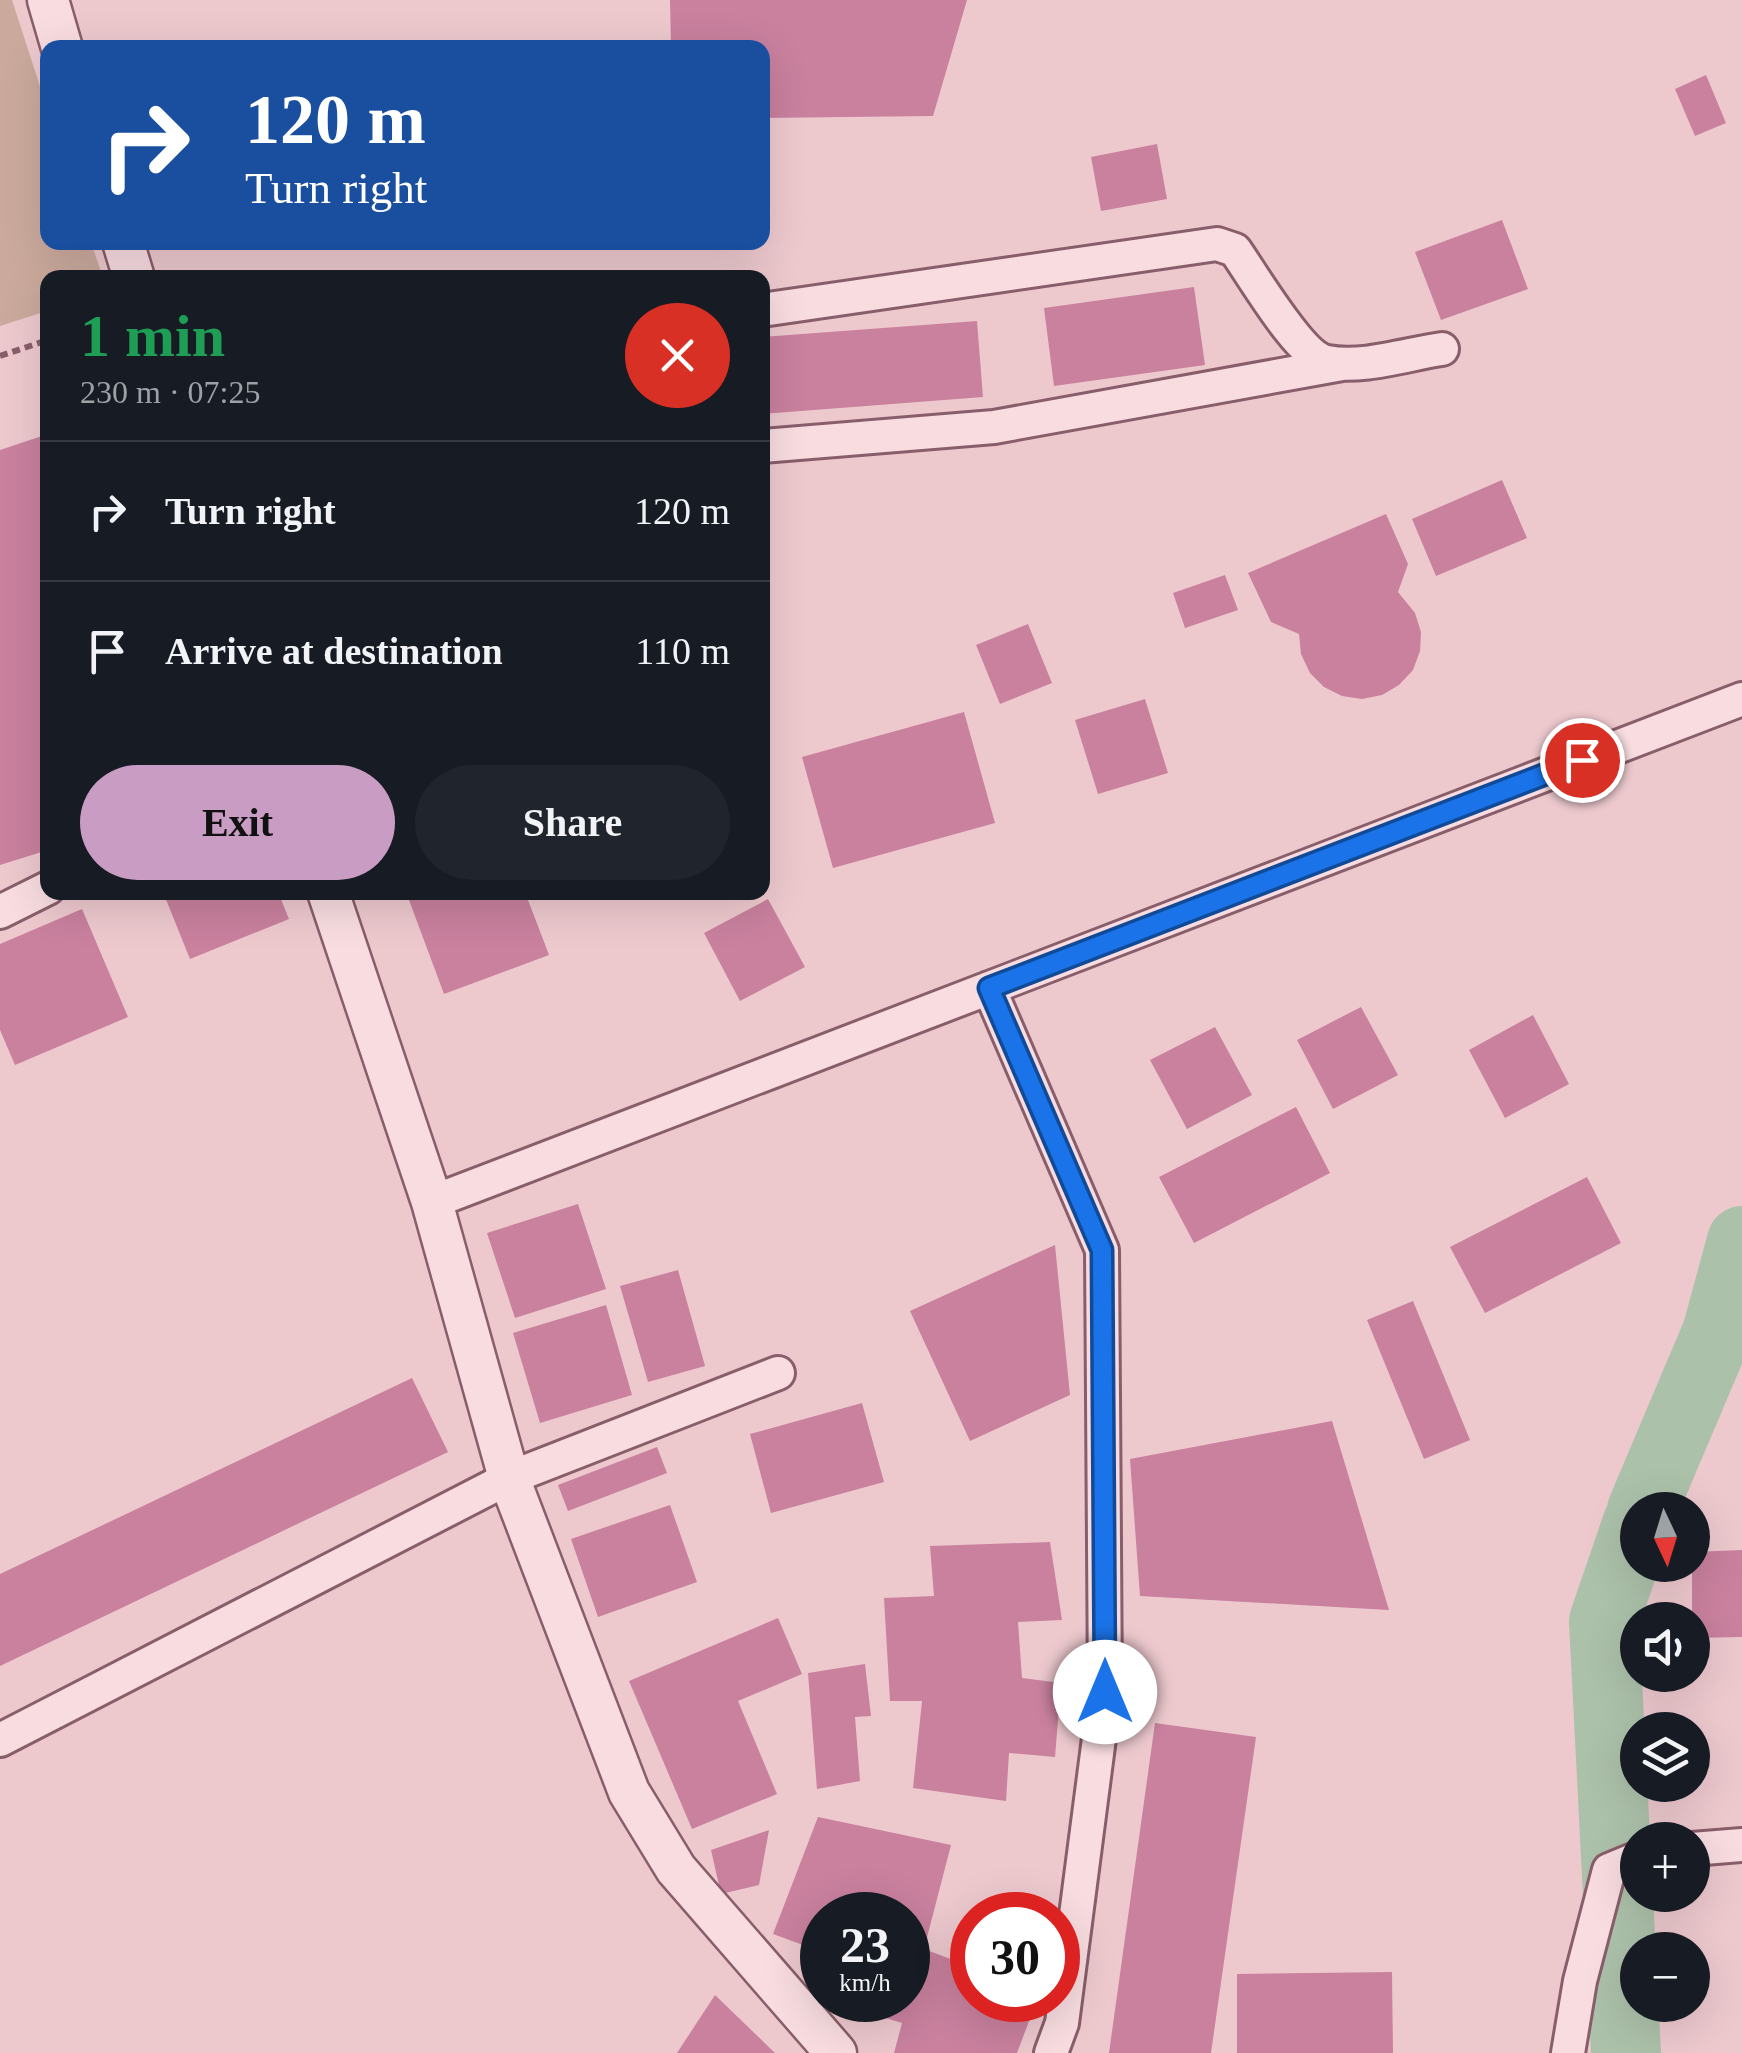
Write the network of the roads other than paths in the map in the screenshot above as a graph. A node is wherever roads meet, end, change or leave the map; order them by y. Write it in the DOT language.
graph roads {
  1 [pos="48,0"];
  2 [pos="60,40"];
  3 [pos="770,309"];
  4 [pos="1442,349"];
  5 [pos="1348,363"];
  6 [pos="770,445"];
  7 [pos="1742,699"];
  8 [pos="40,892"];
  9 [pos="331,900"];
  10 [pos="0,912"];
  11 [pos="989,988"];
  12 [pos="432,1202"];
  13 [pos="778,1373"];
  14 [pos="508,1478"];
  15 [pos="0,1740"];
  16 [pos="1742,1845"];
  17 [pos="1710,1848"];
  18 [pos="1620,1872"];
  19 [pos="836,2053"];
  20 [pos="1051,2053"];
  21 [pos="1568,2053"];
  1 -- 2 [label="street"];
  3 -- 5 [label="street"];
  4 -- 5 [label="street"];
  5 -- 6 [label="street"];
  7 -- 11 [label="street"];
  8 -- 10 [label="street"];
  9 -- 12 [label="street"];
  11 -- 12 [label="street"];
  11 -- 20 [label="street"];
  12 -- 14 [label="street"];
  13 -- 14 [label="street"];
  14 -- 15 [label="street"];
  14 -- 19 [label="street"];
  16 -- 17 [label="street"];
  18 -- 21 [label="street"];
}
